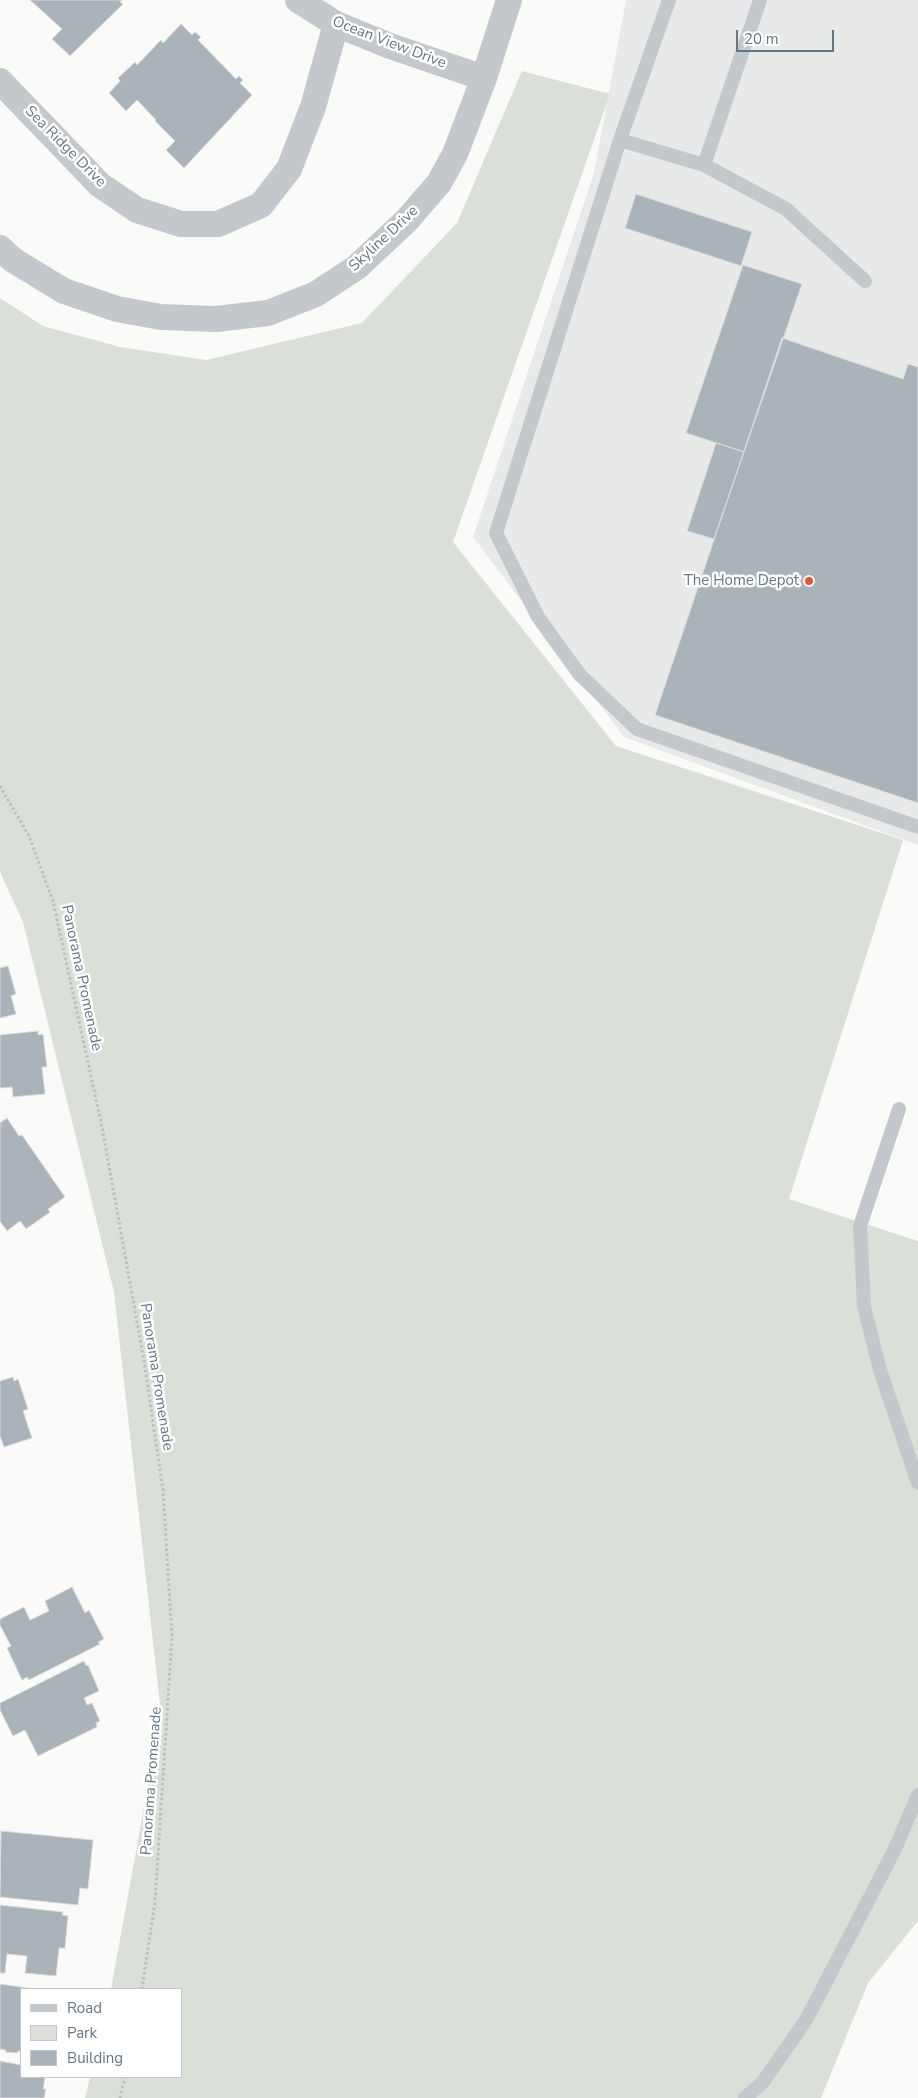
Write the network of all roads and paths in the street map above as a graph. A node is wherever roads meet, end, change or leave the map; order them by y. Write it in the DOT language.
graph roads {
  1 [pos="298,0"];
  2 [pos="508,0"];
  3 [pos="669,0"];
  4 [pos="760,0"];
  5 [pos="336,24"];
  6 [pos="484,78"];
  7 [pos="0,81"];
  8 [pos="620,140"];
  9 [pos="704,165"];
  10 [pos="0,248"];
  11 [pos="865,281"];
  12 [pos="0,786"];
  13 [pos="918,827"];
  14 [pos="900,1109"];
  15 [pos="918,1483"];
  16 [pos="918,1795"];
  17 [pos="142,1988"];
  18 [pos="125,2078"];
  19 [pos="120,2098"];
  20 [pos="745,2098"];
  1 -- 5 [label="street, Ocean View Drive"];
  2 -- 6 [label="street, Skyline Drive"];
  3 -- 8 [label="lane"];
  4 -- 9 [label="lane"];
  5 -- 6 [label="street, Ocean View Drive"];
  5 -- 7 [label="street, Sea Ridge Drive"];
  6 -- 10 [label="street, Skyline Drive"];
  8 -- 9 [label="lane"];
  8 -- 13 [label="lane"];
  9 -- 11 [label="lane"];
  12 -- 17 [label="path, Panorama Promenade"];
  14 -- 15 [label="lane"];
  16 -- 20 [label="lane"];
  18 -- 19 [label="path"];
}
